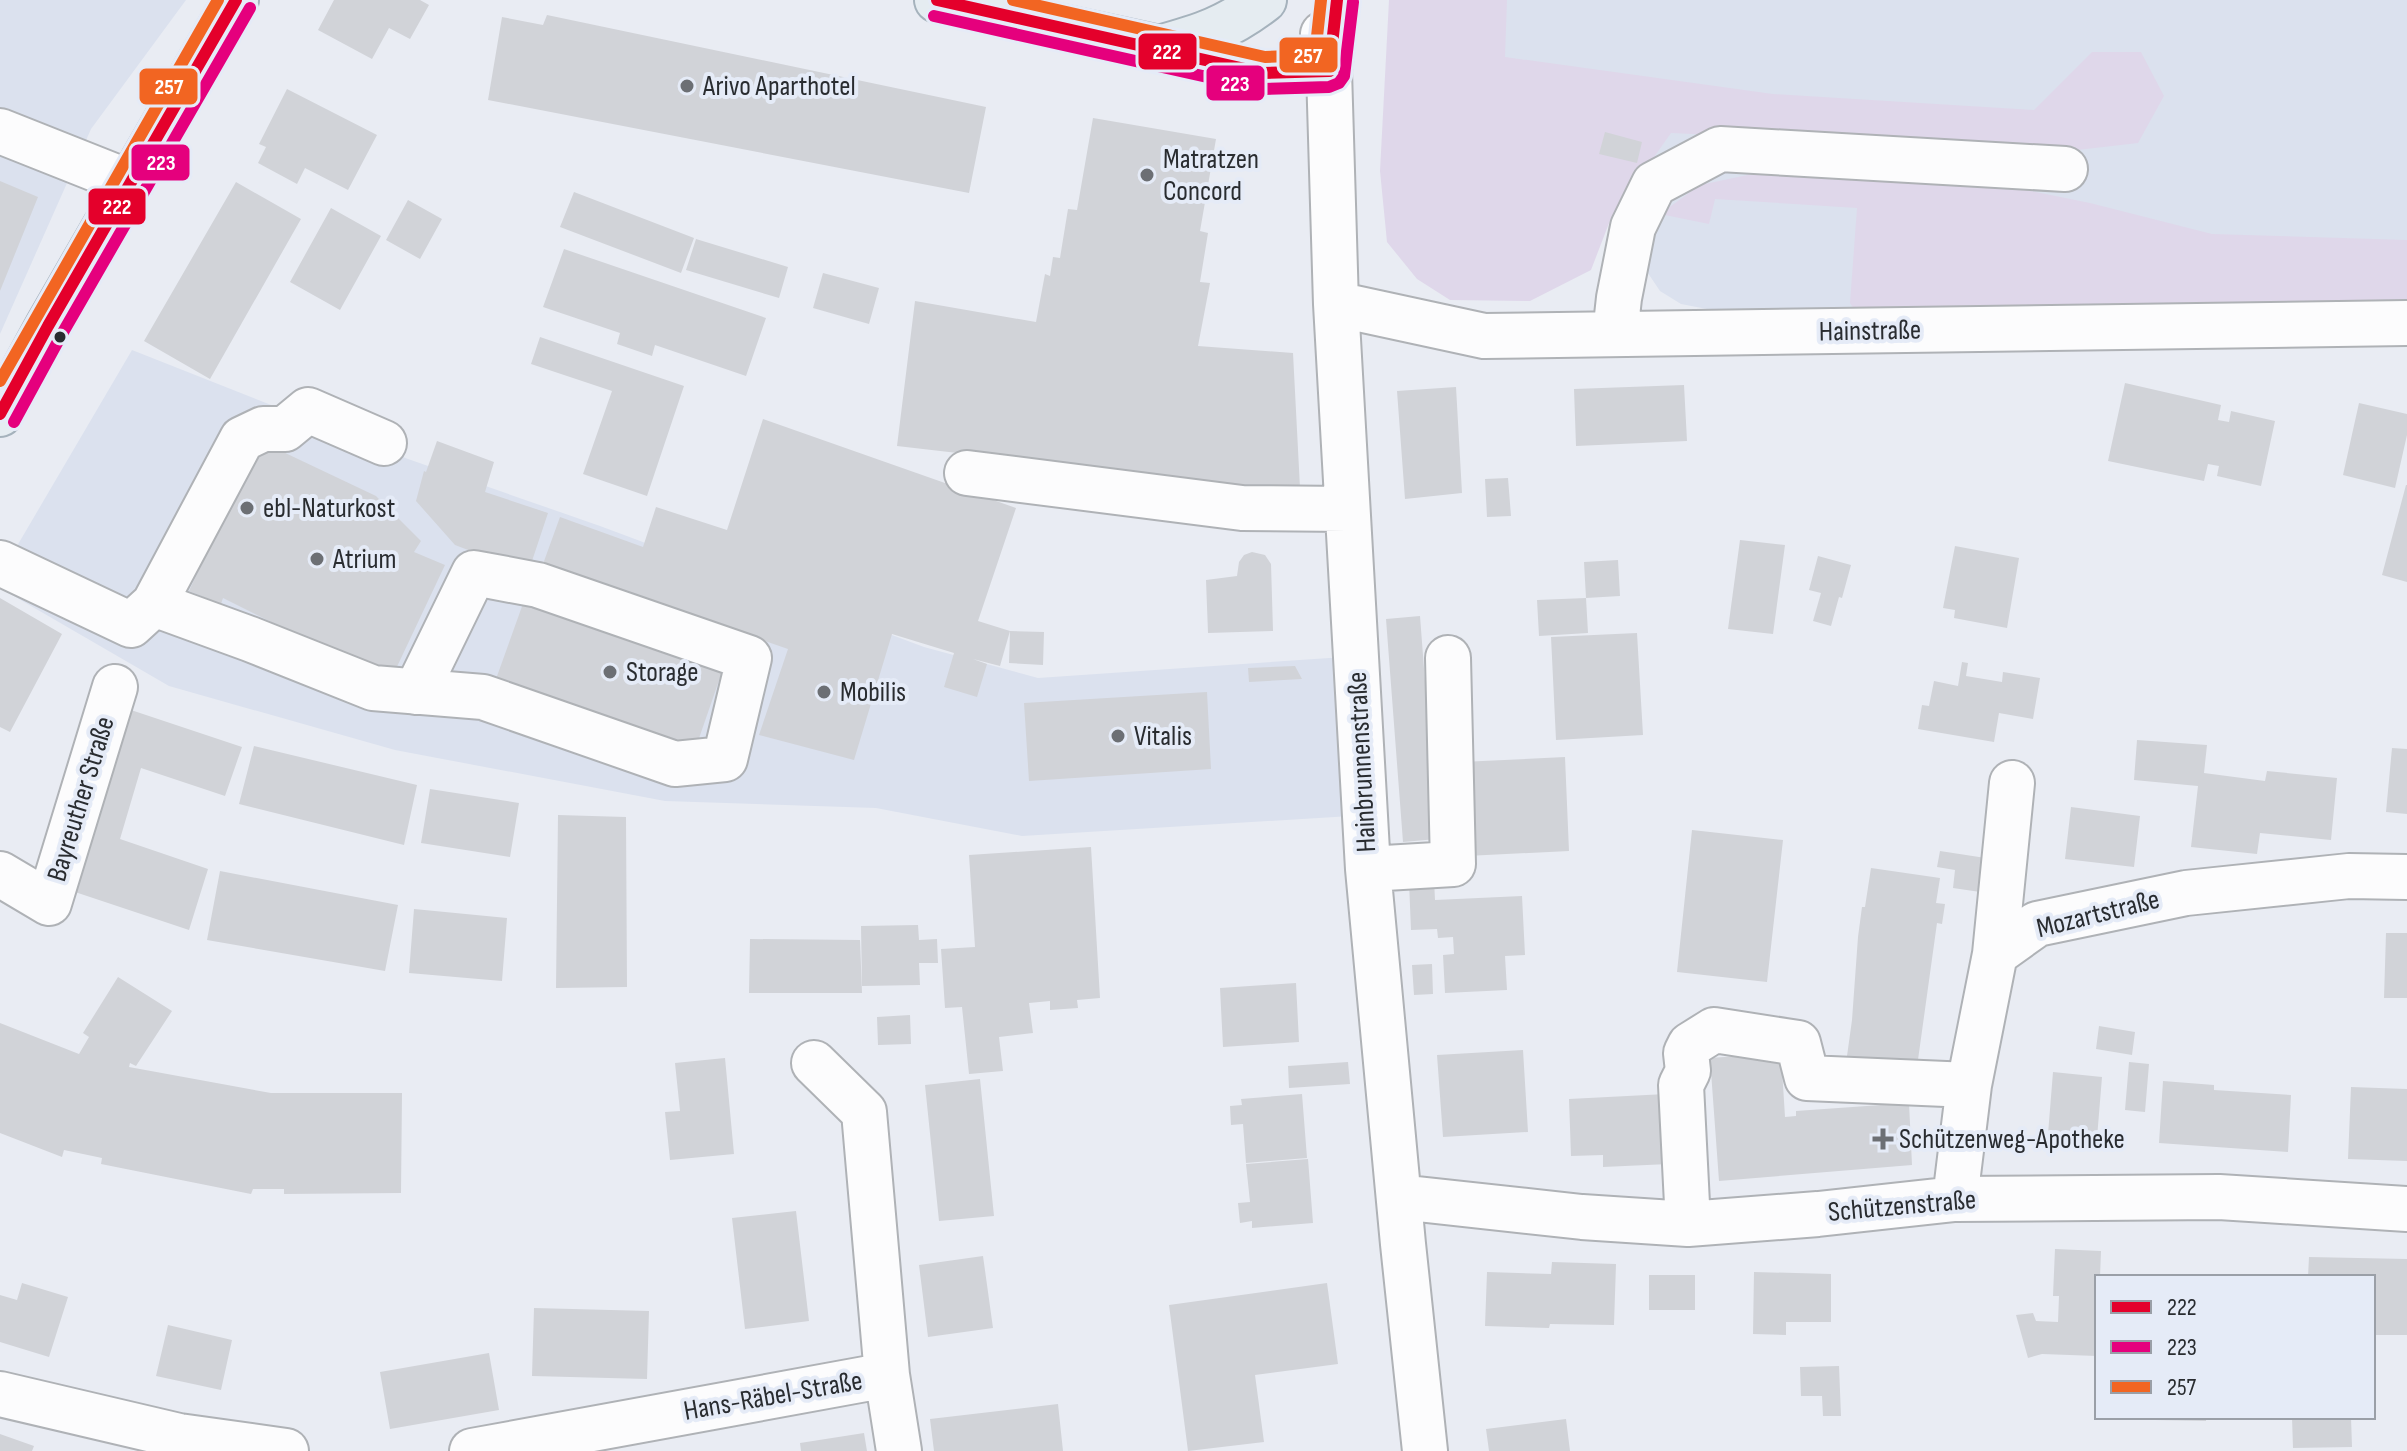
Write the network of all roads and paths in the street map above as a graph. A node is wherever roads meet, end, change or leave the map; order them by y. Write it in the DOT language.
graph roads {
  1 [pos="236,0"];
  2 [pos="937,0"];
  3 [pos="1264,0"];
  4 [pos="1319,0"];
  5 [pos="1337,0"];
  6 [pos="1159,48"];
  7 [pos="1329,71"];
  8 [pos="0,131"];
  9 [pos="2065,169"];
  10 [pos="131,183"];
  11 [pos="1336,304"];
  12 [pos="2407,323"];
  13 [pos="1615,334"];
  14 [pos="0,414"];
  15 [pos="384,443"];
  16 [pos="967,473"];
  17 [pos="1347,509"];
  18 [pos="0,563"];
  19 [pos="154,604"];
  20 [pos="1448,658"];
  21 [pos="115,687"];
  22 [pos="416,692"];
  23 [pos="2012,783"];
  24 [pos="1368,869"];
  25 [pos="0,874"];
  26 [pos="2407,877"];
  27 [pos="1995,954"];
  28 [pos="814,1063"];
  29 [pos="1969,1085"];
  30 [pos="1399,1197"];
  31 [pos="1955,1199"];
  32 [pos="2407,1209"];
  33 [pos="1688,1224"];
  34 [pos="887,1375"];
  35 [pos="0,1394"];
  36 [pos="286,1451"];
  37 [pos="472,1451"];
  38 [pos="899,1451"];
  39 [pos="1425,1451"];
  1 -- 10 [label="main road"];
  2 -- 6 [label="main road"];
  3 -- 6 [label="main road"];
  4 -- 7 [label="street"];
  5 -- 7 [label="main road"];
  6 -- 7 [label="main road"];
  7 -- 11 [label="street, Hainbrunnenstraße"];
  8 -- 10 [label="street"];
  9 -- 13 [label="street"];
  10 -- 14 [label="main road"];
  11 -- 13 [label="street, Hainstraße"];
  11 -- 17 [label="street, Hainbrunnenstraße"];
  12 -- 13 [label="street, Hainstraße"];
  15 -- 19 [label="street"];
  16 -- 17 [label="street"];
  17 -- 24 [label="street, Hainbrunnenstraße"];
  18 -- 19 [label="street"];
  19 -- 22 [label="street"];
  20 -- 24 [label="street"];
  21 -- 25 [label="street, Bayreuther Straße"];
  22 -- 22 [label="street"];
  23 -- 27 [label="street"];
  24 -- 30 [label="street, Hainbrunnenstraße"];
  26 -- 27 [label="street, Mozartstraße"];
  27 -- 29 [label="street"];
  28 -- 34 [label="street, Hans-Räbel-Straße"];
  29 -- 31 [label="street"];
  29 -- 33 [label="street"];
  30 -- 33 [label="street, Schützenstraße"];
  30 -- 39 [label="street, Hainbrunnenstraße"];
  31 -- 32 [label="street, Schützenstraße"];
  31 -- 33 [label="street, Schützenstraße"];
  34 -- 37 [label="street, Hans-Räbel-Straße"];
  34 -- 38 [label="street"];
  35 -- 36 [label="street"];
}
